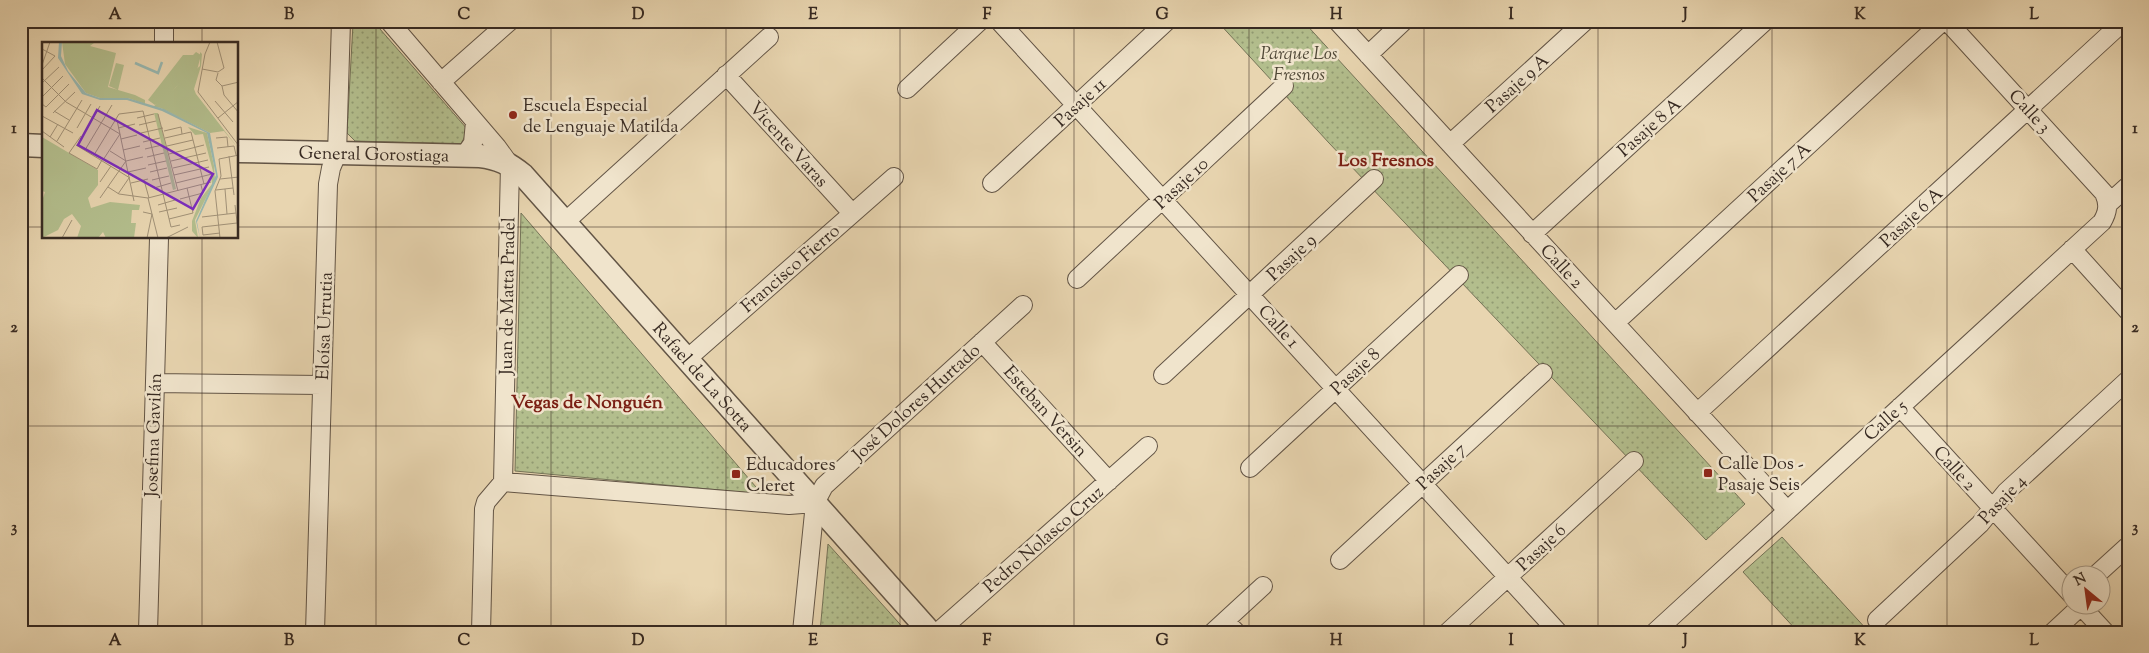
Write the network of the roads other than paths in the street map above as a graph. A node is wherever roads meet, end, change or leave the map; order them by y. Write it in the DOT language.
graph roads {
  1 [pos="164,21"];
  2 [pos="341,21"];
  3 [pos="389,21"];
  4 [pos="510,21"];
  5 [pos="980,21"];
  6 [pos="999,21"];
  7 [pos="1167,21"];
  8 [pos="1337,21"];
  9 [pos="1404,21"];
  10 [pos="1585,21"];
  11 [pos="1765,21"];
  12 [pos="1943,21"];
  13 [pos="1947,21"];
  14 [pos="2124,21"];
  15 [pos="769,37"];
  16 [pos="164,42"];
  17 [pos="1368,55"];
  18 [pos="726,76"];
  19 [pos="441,82"];
  20 [pos="1284,86"];
  21 [pos="907,89"];
  22 [pos="1076,106"];
  23 [pos="2028,109"];
  24 [pos="476,122"];
  25 [pos="1450,144"];
  26 [pos="21,145"];
  27 [pos="42,146"];
  28 [pos="239,151"];
  29 [pos="337,154"];
  30 [pos="464,156"];
  31 [pos="510,165"];
  32 [pos="894,176"];
  33 [pos="1374,179"];
  34 [pos="992,183"];
  35 [pos="2128,186"];
  36 [pos="1162,200"];
  37 [pos="2108,204"];
  38 [pos="852,213"];
  39 [pos="565,222"];
  40 [pos="1532,234"];
  41 [pos="159,239"];
  42 [pos="2072,249"];
  43 [pos="1459,275"];
  44 [pos="1077,279"];
  45 [pos="1250,295"];
  46 [pos="1023,305"];
  47 [pos="2128,311"];
  48 [pos="1615,323"];
  49 [pos="982,342"];
  50 [pos="687,359"];
  51 [pos="1543,373"];
  52 [pos="1163,375"];
  53 [pos="2128,380"];
  54 [pos="155,383"];
  55 [pos="322,385"];
  56 [pos="1336,389"];
  57 [pos="1900,407"];
  58 [pos="1697,413"];
  59 [pos="1148,446"];
  60 [pos="1634,461"];
  61 [pos="1250,468"];
  62 [pos="1109,481"];
  63 [pos="503,482"];
  64 [pos="1422,484"];
  65 [pos="815,503"];
  66 [pos="1993,509"];
  67 [pos="1787,510"];
  68 [pos="2128,546"];
  69 [pos="1340,560"];
  70 [pos="2106,566"];
  71 [pos="1508,577"];
  72 [pos="2062,584"];
  73 [pos="1264,586"];
  74 [pos="2070,616"];
  75 [pos="2091,616"];
  76 [pos="1877,620"];
  77 [pos="1225,628"];
  78 [pos="148,632"];
  79 [pos="315,632"];
  80 [pos="481,632"];
  81 [pos="802,632"];
  82 [pos="930,632"];
  83 [pos="938,632"];
  84 [pos="1448,632"];
  85 [pos="1558,632"];
  86 [pos="1655,632"];
  87 [pos="2053,632"];
  88 [pos="2106,632"];
  1 -- 16 [label="street"];
  2 -- 29 [label="street, Eloísa Urrutia"];
  3 -- 19 [label="street, Rafael de La Sotta"];
  4 -- 19 [label="street"];
  5 -- 21 [label="street"];
  6 -- 22 [label="street, Calle 1"];
  7 -- 22 [label="street, Pasaje 11"];
  8 -- 17 [label="street, Calle 2"];
  9 -- 17 [label="street"];
  10 -- 25 [label="street, Pasaje 9 A"];
  11 -- 40 [label="street, Pasaje 8 A"];
  12 -- 48 [label="street, Pasaje 7 A"];
  13 -- 23 [label="street, Calle 3"];
  14 -- 23 [label="street, Pasaje 6 A"];
  15 -- 18 [label="street"];
  17 -- 25 [label="street, Calle 2"];
  18 -- 38 [label="street, Vicente Varas"];
  18 -- 39 [label="street"];
  19 -- 24 [label="street, Rafael de La Sotta"];
  20 -- 36 [label="street, Pasaje 10"];
  22 -- 34 [label="street, Pasaje 11"];
  22 -- 36 [label="street, Calle 1"];
  23 -- 37 [label="street, Calle 3"];
  23 -- 58 [label="street, Pasaje 6 A"];
  24 -- 30 [label="street"];
  24 -- 31 [label="street, Rafael de La Sotta"];
  25 -- 40 [label="street, Calle 2"];
  26 -- 27 [label="street"];
  28 -- 29 [label="street, General Gorostiaga"];
  29 -- 30 [label="street, General Gorostiaga"];
  29 -- 55 [label="street, Eloísa Urrutia"];
  30 -- 31 [label="street, General Gorostiaga"];
  31 -- 39 [label="street, Rafael de La Sotta"];
  31 -- 63 [label="street, Juan de Matta Pradel"];
  32 -- 38 [label="street, Francisco Fierro"];
  33 -- 45 [label="street, Pasaje 9"];
  35 -- 37 [label="street"];
  36 -- 44 [label="street, Pasaje 10"];
  36 -- 45 [label="street, Calle 1"];
  37 -- 42 [label="street, Calle 5"];
  38 -- 50 [label="street, Francisco Fierro"];
  39 -- 50 [label="street, Rafael de La Sotta"];
  40 -- 48 [label="street, Calle 2"];
  41 -- 54 [label="street, Josefina Gavilán"];
  42 -- 47 [label="street"];
  42 -- 57 [label="street, Calle 5"];
  43 -- 56 [label="street, Pasaje 8"];
  45 -- 52 [label="street, Pasaje 9"];
  45 -- 56 [label="street, Calle 1"];
  46 -- 49 [label="street, José Dolores Hurtado"];
  48 -- 58 [label="street, Calle 2"];
  49 -- 62 [label="street, Esteban Versin"];
  49 -- 65 [label="street, José Dolores Hurtado"];
  50 -- 65 [label="street, Rafael de La Sotta"];
  51 -- 64 [label="street, Pasaje 7"];
  53 -- 66 [label="street, Pasaje 4"];
  54 -- 55 [label="street"];
  54 -- 78 [label="street, Josefina Gavilán"];
  55 -- 79 [label="street, Eloísa Urrutia"];
  56 -- 61 [label="street, Pasaje 8"];
  56 -- 64 [label="street, Calle 1"];
  57 -- 66 [label="street, Calle 2"];
  57 -- 67 [label="street, Calle 5"];
  58 -- 67 [label="street, Calle 2"];
  59 -- 62 [label="street, Pedro Nolasco Cruz"];
  60 -- 71 [label="street, Pasaje 6"];
  62 -- 83 [label="street, Pedro Nolasco Cruz"];
  63 -- 65 [label="street"];
  63 -- 80 [label="street"];
  64 -- 69 [label="street, Pasaje 7"];
  64 -- 71 [label="street, Calle 1"];
  65 -- 81 [label="street"];
  65 -- 82 [label="street, Rafael de La Sotta"];
  66 -- 72 [label="street, Calle 2"];
  66 -- 76 [label="street, Pasaje 4"];
  67 -- 86 [label="street, Calle 5"];
  68 -- 70 [label="street"];
  71 -- 84 [label="street, Pasaje 6"];
  71 -- 85 [label="street, Calle 1"];
  73 -- 77 [label="street"];
  74 -- 87 [label="street"];
  75 -- 88 [label="street"];
}
